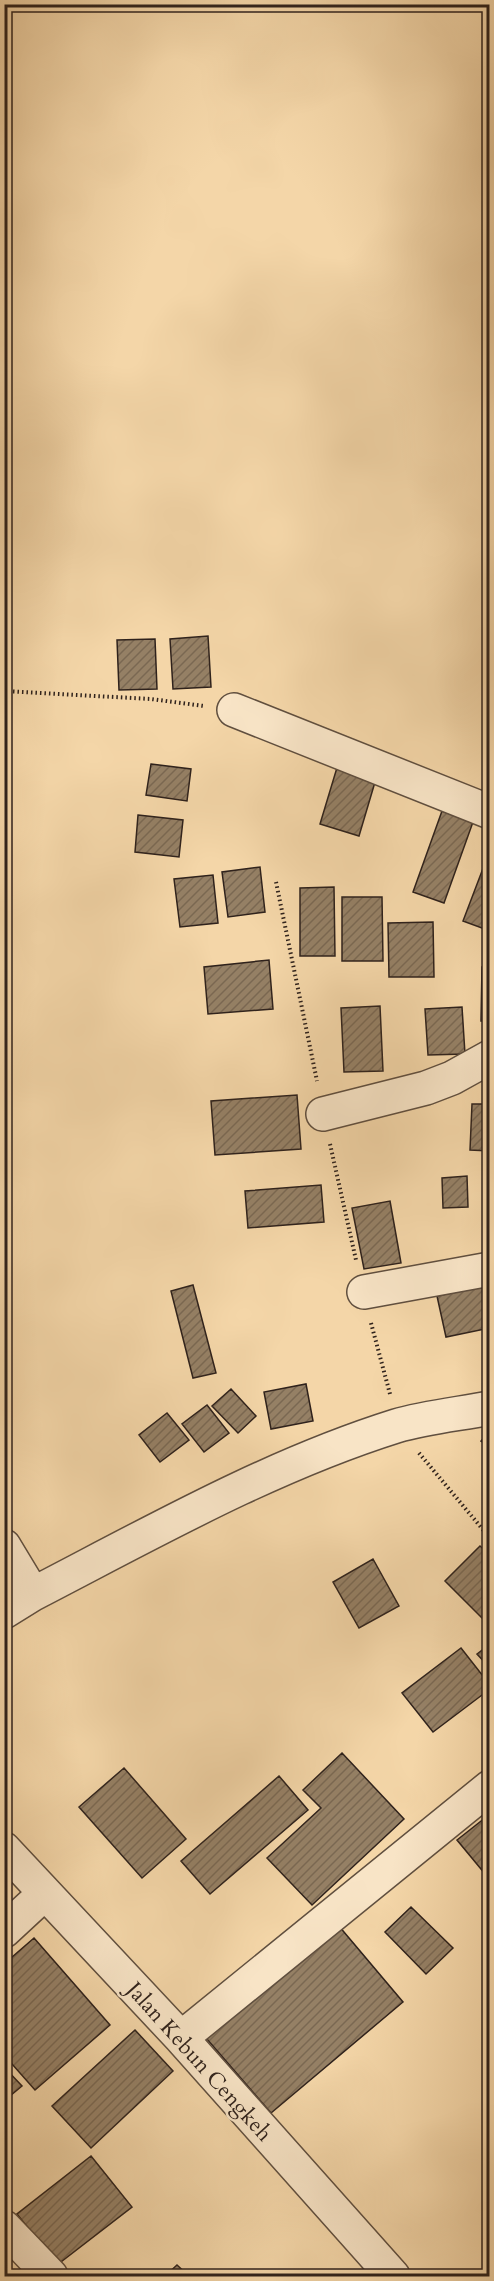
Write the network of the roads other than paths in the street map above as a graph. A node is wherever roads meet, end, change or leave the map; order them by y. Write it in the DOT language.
graph roads {
  1 [pos="234,710"];
  2 [pos="489,812"];
  3 [pos="489,1057"];
  4 [pos="323,1114"];
  5 [pos="489,1269"];
  6 [pos="364,1292"];
  7 [pos="489,1408"];
  8 [pos="4,1546"];
  9 [pos="33,1594"];
  10 [pos="4,1612"];
  11 [pos="489,1787"];
  12 [pos="4,1850"];
  13 [pos="45,1893"];
  14 [pos="4,1931"];
  15 [pos="181,2038"];
  16 [pos="4,2227"];
  17 [pos="51,2277"];
  18 [pos="393,2277"];
  1 -- 2 [label="street"];
  3 -- 4 [label="street"];
  5 -- 6 [label="street"];
  7 -- 9 [label="street"];
  8 -- 9 [label="street"];
  9 -- 10 [label="street"];
  11 -- 15 [label="street"];
  12 -- 13 [label="street, Jalan Kebun Cengkeh"];
  13 -- 14 [label="street"];
  13 -- 15 [label="street, Jalan Kebun Cengkeh"];
  15 -- 18 [label="street, Jalan Kebun Cengkeh"];
  16 -- 17 [label="street"];
}
